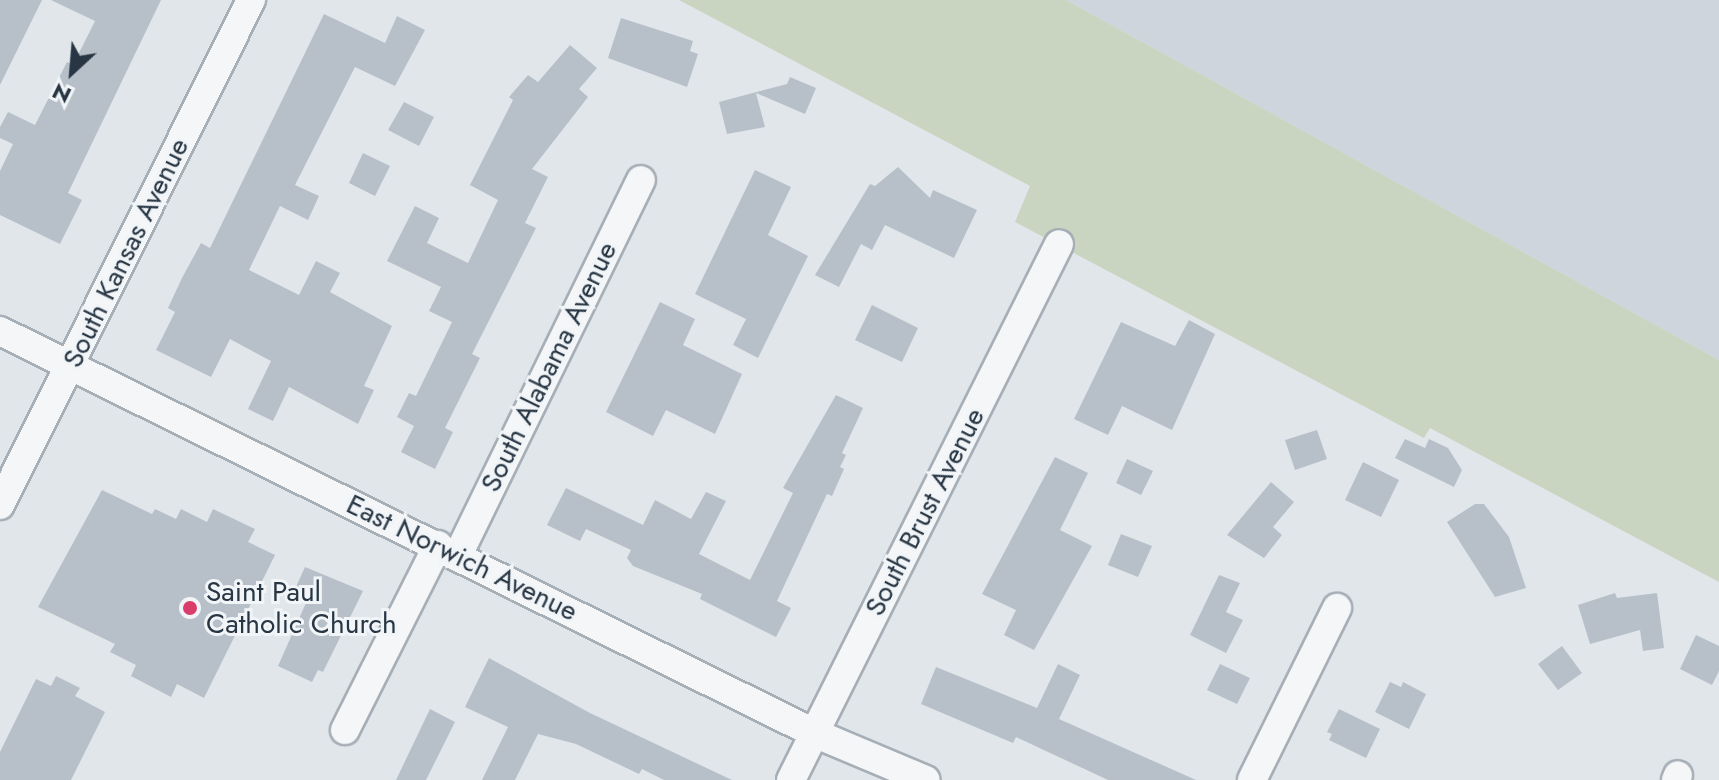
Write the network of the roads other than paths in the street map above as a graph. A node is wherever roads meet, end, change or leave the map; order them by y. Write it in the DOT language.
graph roads {
  1 [pos="251,0"];
  2 [pos="641,180"];
  3 [pos="1059,244"];
  4 [pos="0,331"];
  5 [pos="70,366"];
  6 [pos="0,505"];
  7 [pos="448,550"];
  8 [pos="1337,608"];
  9 [pos="345,730"];
  10 [pos="814,733"];
  11 [pos="791,780"];
  12 [pos="926,780"];
  13 [pos="1252,780"];
  1 -- 5 [label="street, South Kansas Avenue"];
  2 -- 7 [label="street, South Alabama Avenue"];
  3 -- 10 [label="street, South Brust Avenue"];
  4 -- 5 [label="street, East Norwich Avenue"];
  5 -- 6 [label="street, South Kansas Avenue"];
  5 -- 7 [label="street, East Norwich Avenue"];
  7 -- 9 [label="street, South Alabama Avenue"];
  7 -- 10 [label="street, East Norwich Avenue"];
  8 -- 13 [label="street"];
  10 -- 11 [label="street, South Brust Avenue"];
  10 -- 12 [label="street, East Norwich Avenue"];
}
